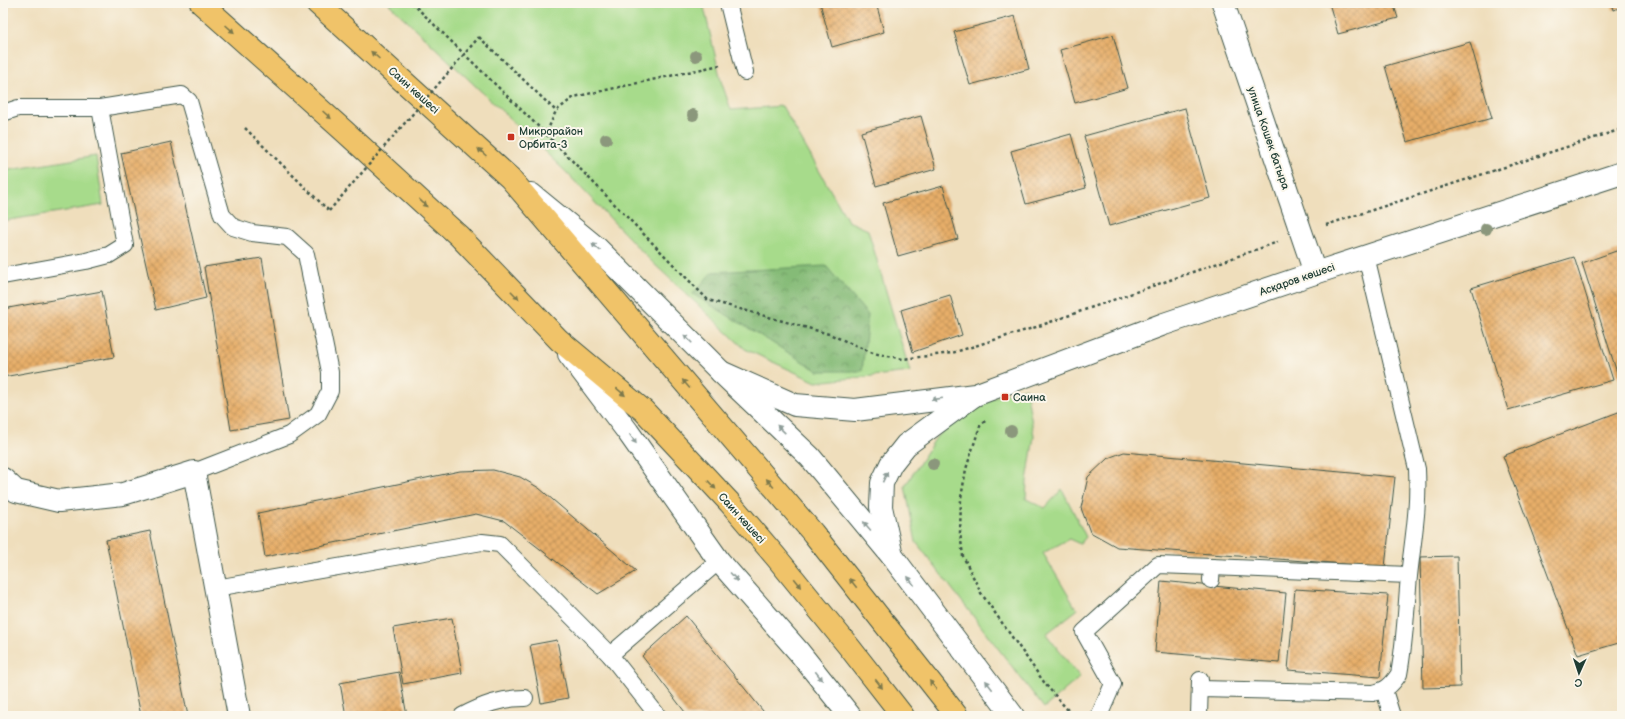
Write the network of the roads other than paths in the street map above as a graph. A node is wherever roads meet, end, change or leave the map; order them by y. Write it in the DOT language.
graph roads {
  1 [pos="201,3"];
  2 [pos="317,3"];
  3 [pos="728,3"];
  4 [pos="1223,3"];
  5 [pos="744,66"];
  6 [pos="100,108"];
  7 [pos="3,113"];
  8 [pos="1622,173"];
  9 [pos="510,178"];
  10 [pos="1366,256"];
  11 [pos="1315,272"];
  12 [pos="3,276"];
  13 [pos="559,340"];
  14 [pos="721,372"];
  15 [pos="975,395"];
  16 [pos="194,472"];
  17 [pos="3,479"];
  18 [pos="892,556"];
  19 [pos="719,561"];
  20 [pos="1409,575"];
  21 [pos="216,588"];
  22 [pos="610,655"];
  23 [pos="1384,690"];
  24 [pos="525,698"];
  25 [pos="239,716"];
  26 [pos="462,716"];
  27 [pos="658,716"];
  28 [pos="850,716"];
  29 [pos="903,716"];
  30 [pos="957,716"];
  31 [pos="1013,716"];
  32 [pos="1099,716"];
  33 [pos="1199,716"];
  34 [pos="1392,716"];
  1 -- 13 [label="main road, Саин көшесі, one-way"];
  9 -- 2 [label="main road, Саин көшесі, one-way"];
  3 -- 5 [label="lane"];
  4 -- 11 [label="street, улица Кошек батыра"];
  6 -- 7 [label="lane"];
  6 -- 12 [label="lane"];
  6 -- 16 [label="lane"];
  8 -- 10 [label="street, Асқаров көшесі"];
  14 -- 9 [label="street, one-way"];
  30 -- 9 [label="main road, Саин көшесі, one-way"];
  10 -- 11 [label="street, Асқаров көшесі"];
  10 -- 20 [label="lane"];
  11 -- 15 [label="street, Асқаров көшесі"];
  13 -- 19 [label="street, one-way"];
  13 -- 29 [label="main road, Саин көшесі, one-way"];
  15 -- 14 [label="street, one-way"];
  18 -- 14 [label="street, one-way"];
  18 -- 15 [label="street, one-way"];
  16 -- 17 [label="street"];
  16 -- 21 [label="street"];
  31 -- 18 [label="street, one-way"];
  19 -- 22 [label="lane"];
  19 -- 28 [label="street, one-way"];
  20 -- 23 [label="lane"];
  20 -- 32 [label="lane"];
  21 -- 22 [label="lane"];
  21 -- 25 [label="street"];
  22 -- 27 [label="lane"];
  23 -- 33 [label="lane"];
  23 -- 34 [label="lane"];
  24 -- 26 [label="lane"];
}
